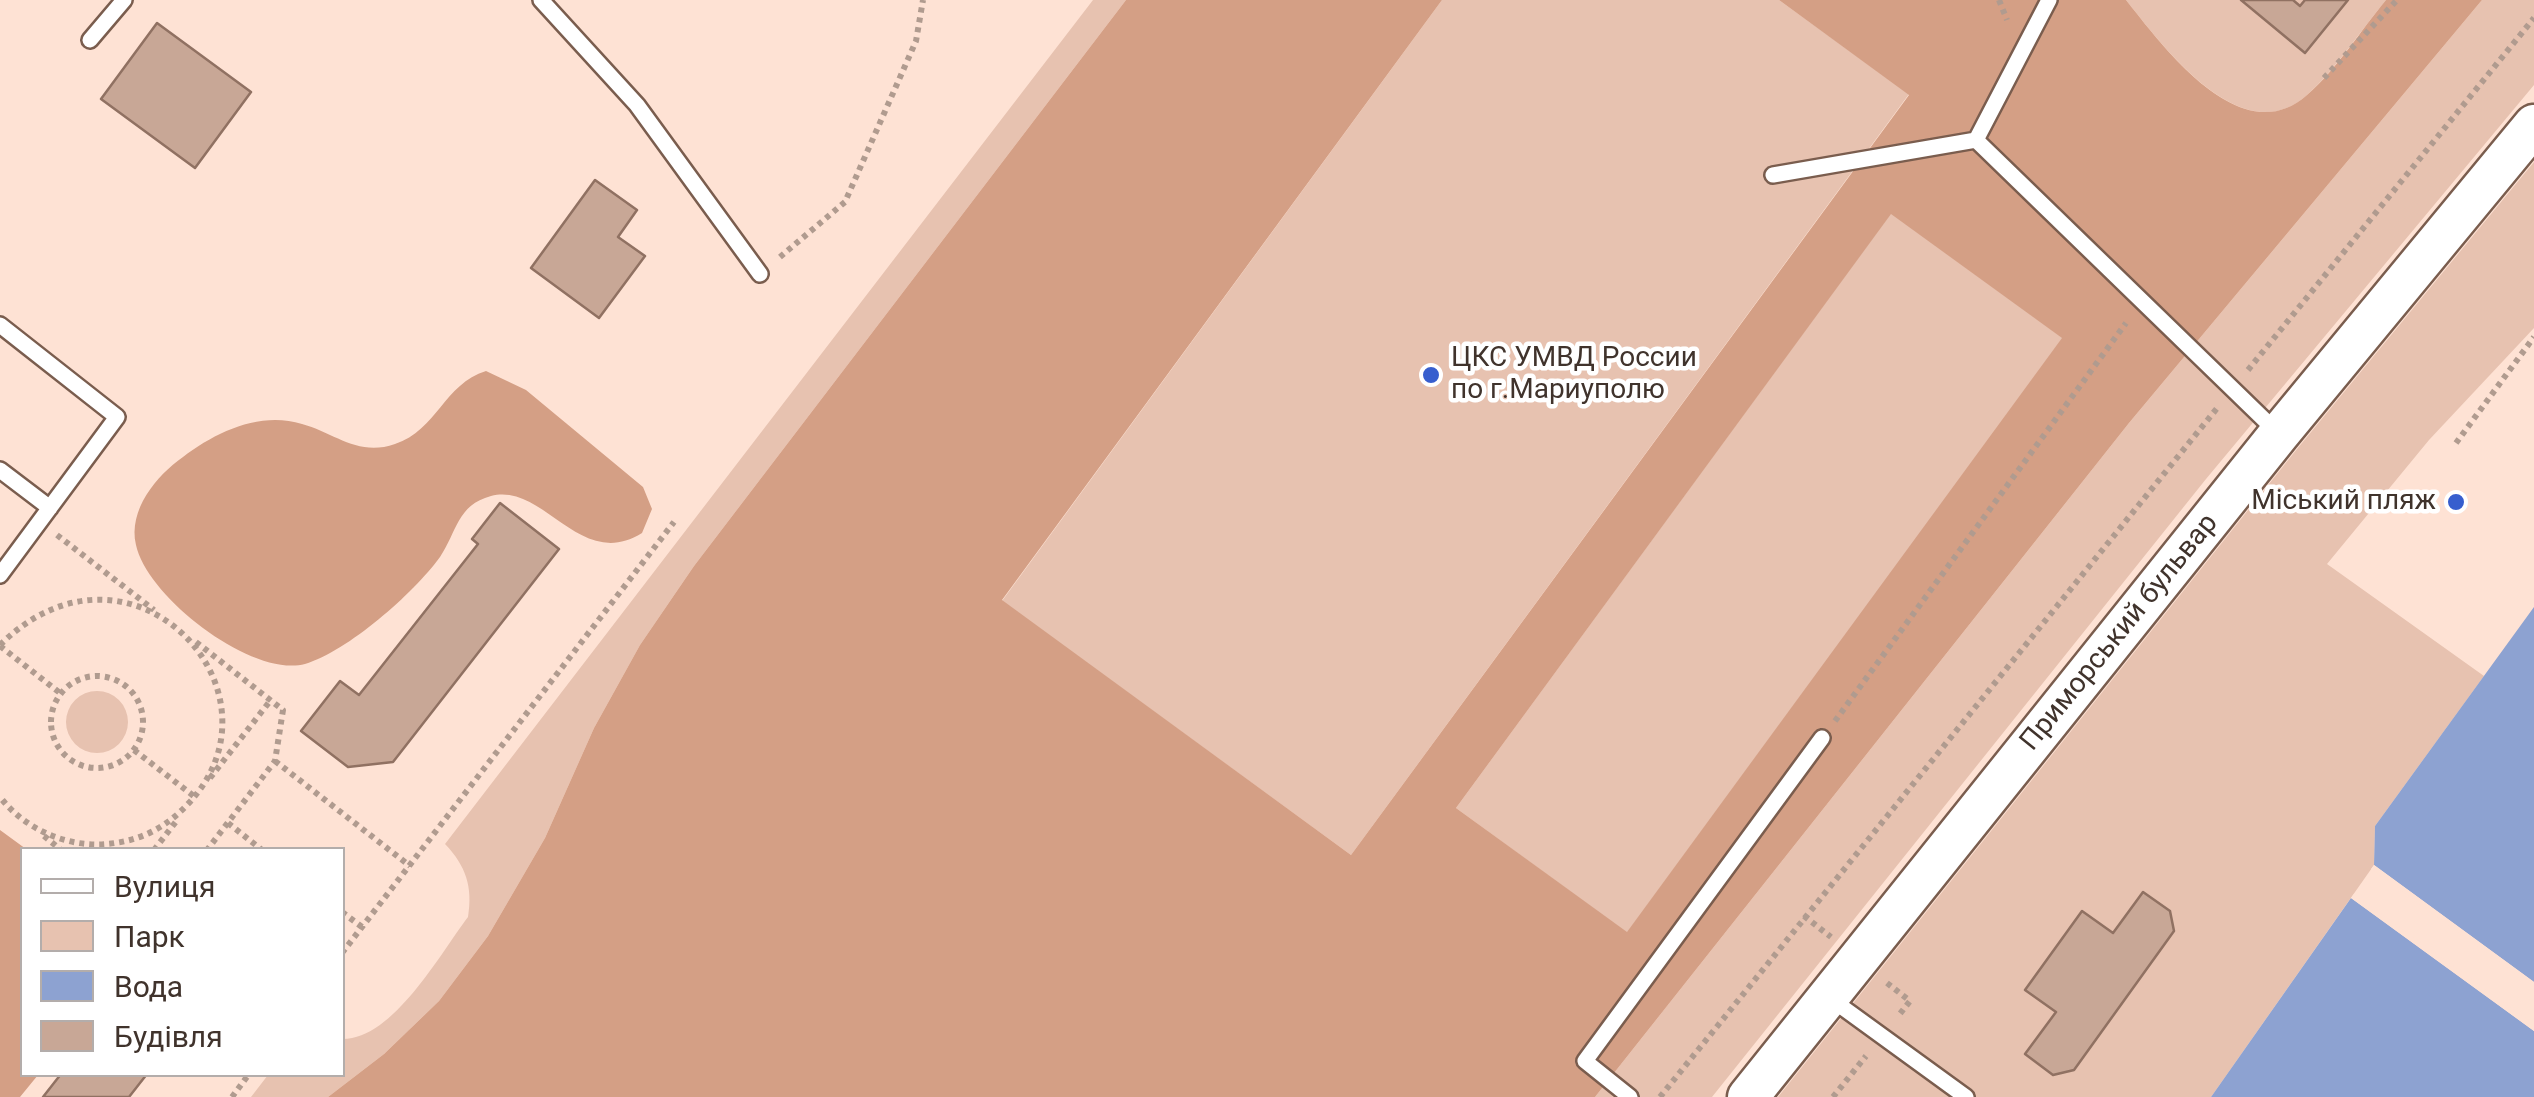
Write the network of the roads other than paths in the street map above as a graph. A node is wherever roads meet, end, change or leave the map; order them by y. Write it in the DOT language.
graph roads {
  1 [pos="124,0"];
  2 [pos="541,0"];
  3 [pos="2048,0"];
  4 [pos="90,40"];
  5 [pos="2534,126"];
  6 [pos="1976,140"];
  7 [pos="1773,175"];
  8 [pos="760,274"];
  9 [pos="0,325"];
  10 [pos="2279,434"];
  11 [pos="0,470"];
  12 [pos="45,514"];
  13 [pos="0,575"];
  14 [pos="1822,738"];
  15 [pos="1828,996"];
  16 [pos="1630,1097"];
  17 [pos="1748,1097"];
  18 [pos="1966,1097"];
  1 -- 4 [label="lane"];
  2 -- 8 [label="lane"];
  3 -- 6 [label="lane"];
  5 -- 10 [label="street, Приморський бульвар"];
  6 -- 7 [label="lane"];
  6 -- 10 [label="lane"];
  9 -- 12 [label="lane"];
  10 -- 15 [label="street, Приморський бульвар"];
  11 -- 12 [label="lane"];
  12 -- 13 [label="lane"];
  14 -- 16 [label="lane"];
  15 -- 17 [label="street, Приморський бульвар"];
  15 -- 18 [label="lane"];
}
